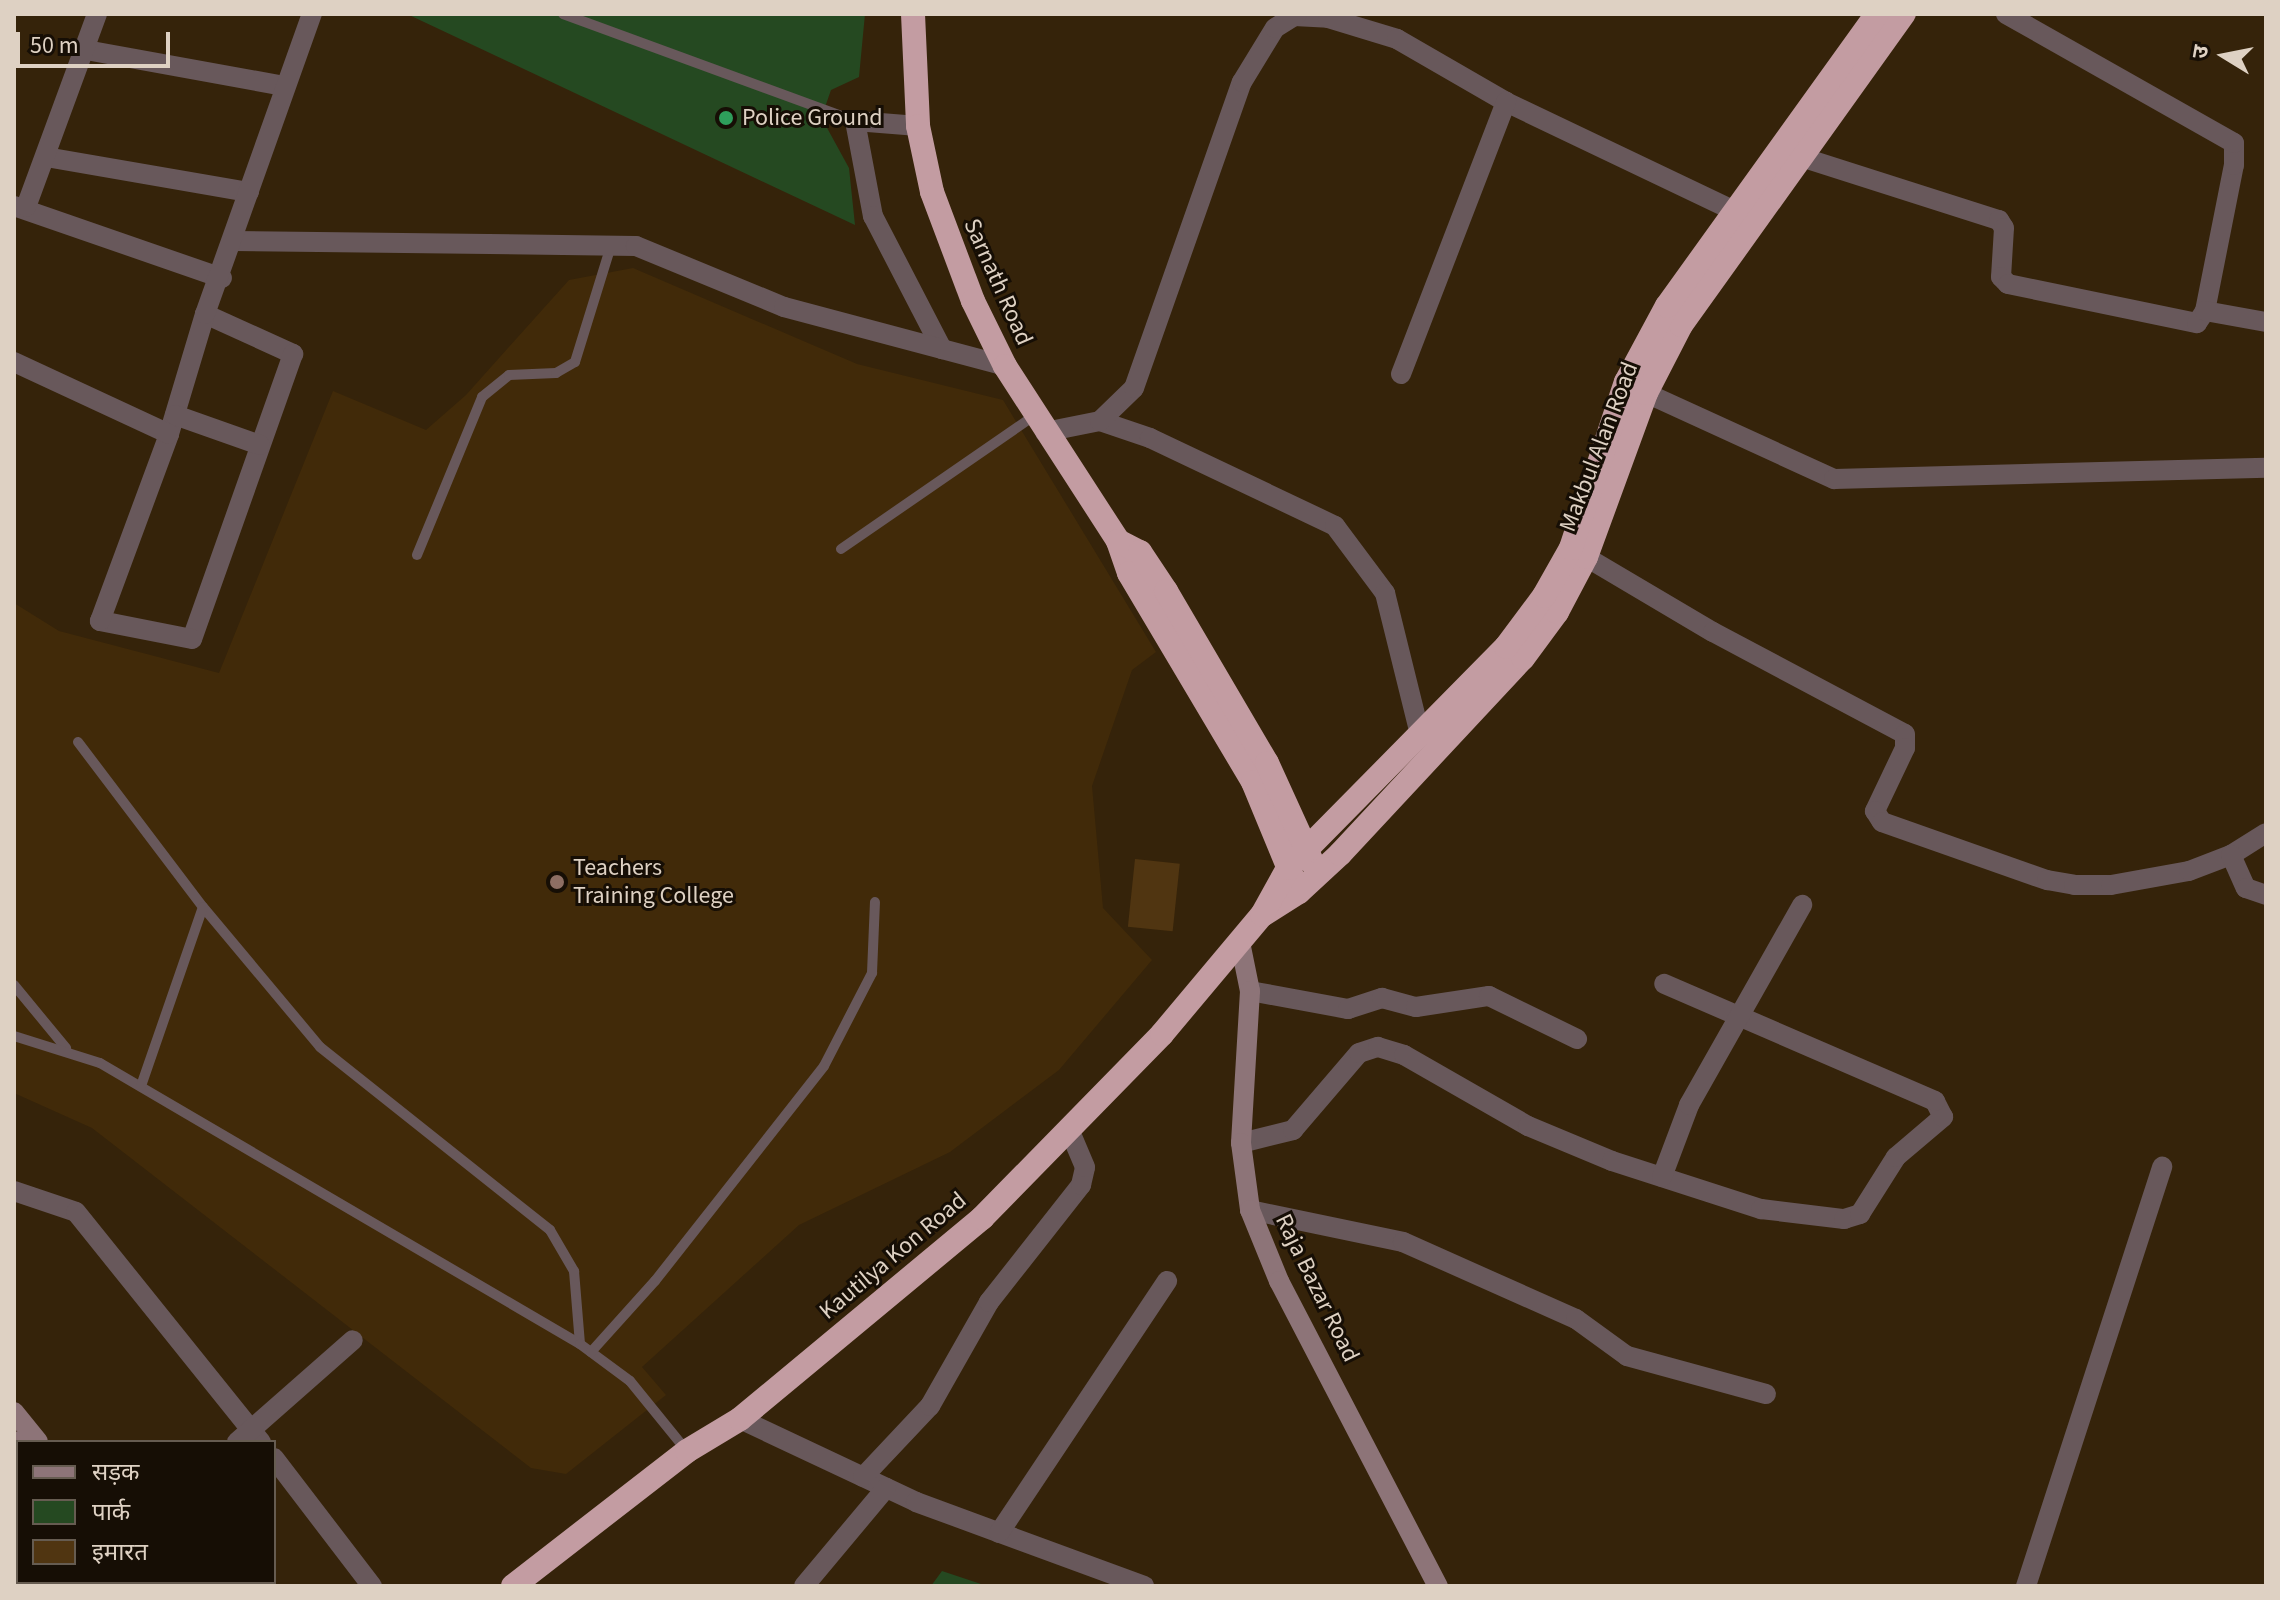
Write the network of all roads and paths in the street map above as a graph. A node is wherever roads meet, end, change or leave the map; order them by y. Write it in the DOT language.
graph roads {
  1 [pos="97,14"];
  2 [pos="312,14"];
  3 [pos="563,14"];
  4 [pos="913,14"];
  5 [pos="1877,14"];
  6 [pos="1904,14"];
  7 [pos="2006,14"];
  8 [pos="1296,15"];
  9 [pos="86,50"];
  10 [pos="285,86"];
  11 [pos="1506,102"];
  12 [pos="855,121"];
  13 [pos="918,126"];
  14 [pos="46,157"];
  15 [pos="1801,157"];
  16 [pos="249,192"];
  17 [pos="20,206"];
  18 [pos="1735,211"];
  19 [pos="234,241"];
  20 [pos="611,246"];
  21 [pos="222,278"];
  22 [pos="2205,311"];
  23 [pos="205,314"];
  24 [pos="2266,322"];
  25 [pos="942,349"];
  26 [pos="14,362"];
  27 [pos="1005,366"];
  28 [pos="1401,374"];
  29 [pos="1646,393"];
  30 [pos="1100,421"];
  31 [pos="172,424"];
  32 [pos="1040,424"];
  33 [pos="260,445"];
  34 [pos="2266,468"];
  35 [pos="1118,541"];
  36 [pos="841,549"];
  37 [pos="417,555"];
  38 [pos="1586,557"];
  39 [pos="1421,739"];
  40 [pos="78,742"];
  41 [pos="2266,833"];
  42 [pos="1307,851"];
  43 [pos="2231,855"];
  44 [pos="1288,868"];
  45 [pos="1318,876"];
  46 [pos="1299,892"];
  47 [pos="2266,895"];
  48 [pos="875,902"];
  49 [pos="1802,905"];
  50 [pos="203,907"];
  51 [pos="1262,915"];
  52 [pos="1240,942"];
  53 [pos="1664,984"];
  54 [pos="14,985"];
  55 [pos="1250,991"];
  56 [pos="1737,1015"];
  57 [pos="14,1036"];
  58 [pos="1577,1039"];
  59 [pos="67,1048"];
  60 [pos="141,1086"];
  61 [pos="1070,1132"];
  62 [pos="1241,1143"];
  63 [pos="2162,1167"];
  64 [pos="1662,1177"];
  65 [pos="14,1191"];
  66 [pos="1250,1210"];
  67 [pos="1167,1281"];
  68 [pos="353,1340"];
  69 [pos="580,1344"];
  70 [pos="591,1352"];
  71 [pos="1766,1394"];
  72 [pos="14,1412"];
  73 [pos="740,1419"];
  74 [pos="250,1438"];
  75 [pos="36,1440"];
  76 [pos="687,1451"];
  77 [pos="276,1461"];
  78 [pos="863,1477"];
  79 [pos="886,1488"];
  80 [pos="999,1533"];
  81 [pos="372,1586"];
  82 [pos="513,1586"];
  83 [pos="804,1586"];
  84 [pos="1144,1586"];
  85 [pos="1438,1586"];
  86 [pos="2026,1586"];
  1 -- 9 [label="street"];
  2 -- 10 [label="street"];
  3 -- 12 [label="lane"];
  4 -- 13 [label="highway, Sarnath Road"];
  5 -- 18 [label="highway, Makbul Alan Road"];
  6 -- 15 [label="highway, Makbul Alan Road"];
  7 -- 22 [label="street"];
  8 -- 11 [label="street"];
  8 -- 30 [label="street"];
  9 -- 10 [label="street"];
  9 -- 14 [label="street"];
  10 -- 16 [label="street"];
  11 -- 18 [label="street"];
  11 -- 28 [label="street"];
  12 -- 13 [label="street"];
  12 -- 25 [label="street"];
  13 -- 27 [label="highway, Sarnath Road"];
  14 -- 16 [label="street"];
  14 -- 17 [label="street"];
  15 -- 22 [label="street"];
  15 -- 29 [label="highway, Makbul Alan Road"];
  16 -- 19 [label="street"];
  17 -- 21 [label="street"];
  18 -- 39 [label="highway, Makbul Alan Road"];
  19 -- 20 [label="street"];
  19 -- 21 [label="street"];
  20 -- 25 [label="street"];
  20 -- 37 [label="lane"];
  21 -- 23 [label="street"];
  22 -- 24 [label="street"];
  23 -- 31 [label="street"];
  23 -- 33 [label="street"];
  25 -- 27 [label="street"];
  26 -- 31 [label="street"];
  27 -- 32 [label="highway, Sarnath Road"];
  29 -- 34 [label="street"];
  29 -- 38 [label="highway, Makbul Alan Road"];
  30 -- 32 [label="street"];
  30 -- 39 [label="street"];
  31 -- 33 [label="street"];
  31 -- 33 [label="street"];
  32 -- 35 [label="highway, Sarnath Road"];
  32 -- 36 [label="lane"];
  35 -- 42 [label="highway, Sarnath Road"];
  35 -- 44 [label="highway, Sarnath Road"];
  38 -- 43 [label="street"];
  38 -- 45 [label="highway, Makbul Alan Road"];
  39 -- 42 [label="highway, Makbul Alan Road"];
  40 -- 50 [label="lane"];
  41 -- 43 [label="street"];
  42 -- 44 [label="highway, Kautilya Kon Road"];
  42 -- 45 [label="highway, Sarnath Road"];
  43 -- 47 [label="street"];
  44 -- 46 [label="highway, Sarnath Road"];
  44 -- 51 [label="highway, Kautilya Kon Road"];
  45 -- 46 [label="highway, Kautilya Kon Road"];
  46 -- 51 [label="highway, Kautilya Kon Road"];
  48 -- 70 [label="lane"];
  49 -- 56 [label="street"];
  50 -- 60 [label="lane"];
  50 -- 69 [label="lane"];
  51 -- 52 [label="highway, Kautilya Kon Road"];
  52 -- 55 [label="street, Raja Bazar Road"];
  52 -- 61 [label="highway, Kautilya Kon Road"];
  53 -- 56 [label="street"];
  54 -- 59 [label="lane"];
  55 -- 58 [label="street"];
  55 -- 62 [label="street, Raja Bazar Road"];
  56 -- 64 [label="street"];
  56 -- 64 [label="street"];
  57 -- 59 [label="lane"];
  59 -- 60 [label="lane"];
  60 -- 69 [label="lane"];
  61 -- 73 [label="highway, Kautilya Kon Road"];
  61 -- 78 [label="street"];
  62 -- 64 [label="street"];
  62 -- 66 [label="street, Raja Bazar Road"];
  63 -- 86 [label="street"];
  65 -- 74 [label="street"];
  66 -- 71 [label="street"];
  66 -- 85 [label="street, Raja Bazar Road"];
  67 -- 80 [label="street"];
  68 -- 74 [label="street"];
  69 -- 70 [label="lane"];
  70 -- 76 [label="lane"];
  72 -- 75 [label="street"];
  73 -- 76 [label="highway, Kautilya Kon Road"];
  73 -- 78 [label="street"];
  76 -- 82 [label="highway, Kautilya Kon Road"];
  77 -- 81 [label="street"];
  78 -- 79 [label="street"];
  79 -- 80 [label="street"];
  79 -- 83 [label="street"];
  80 -- 84 [label="street"];
}
